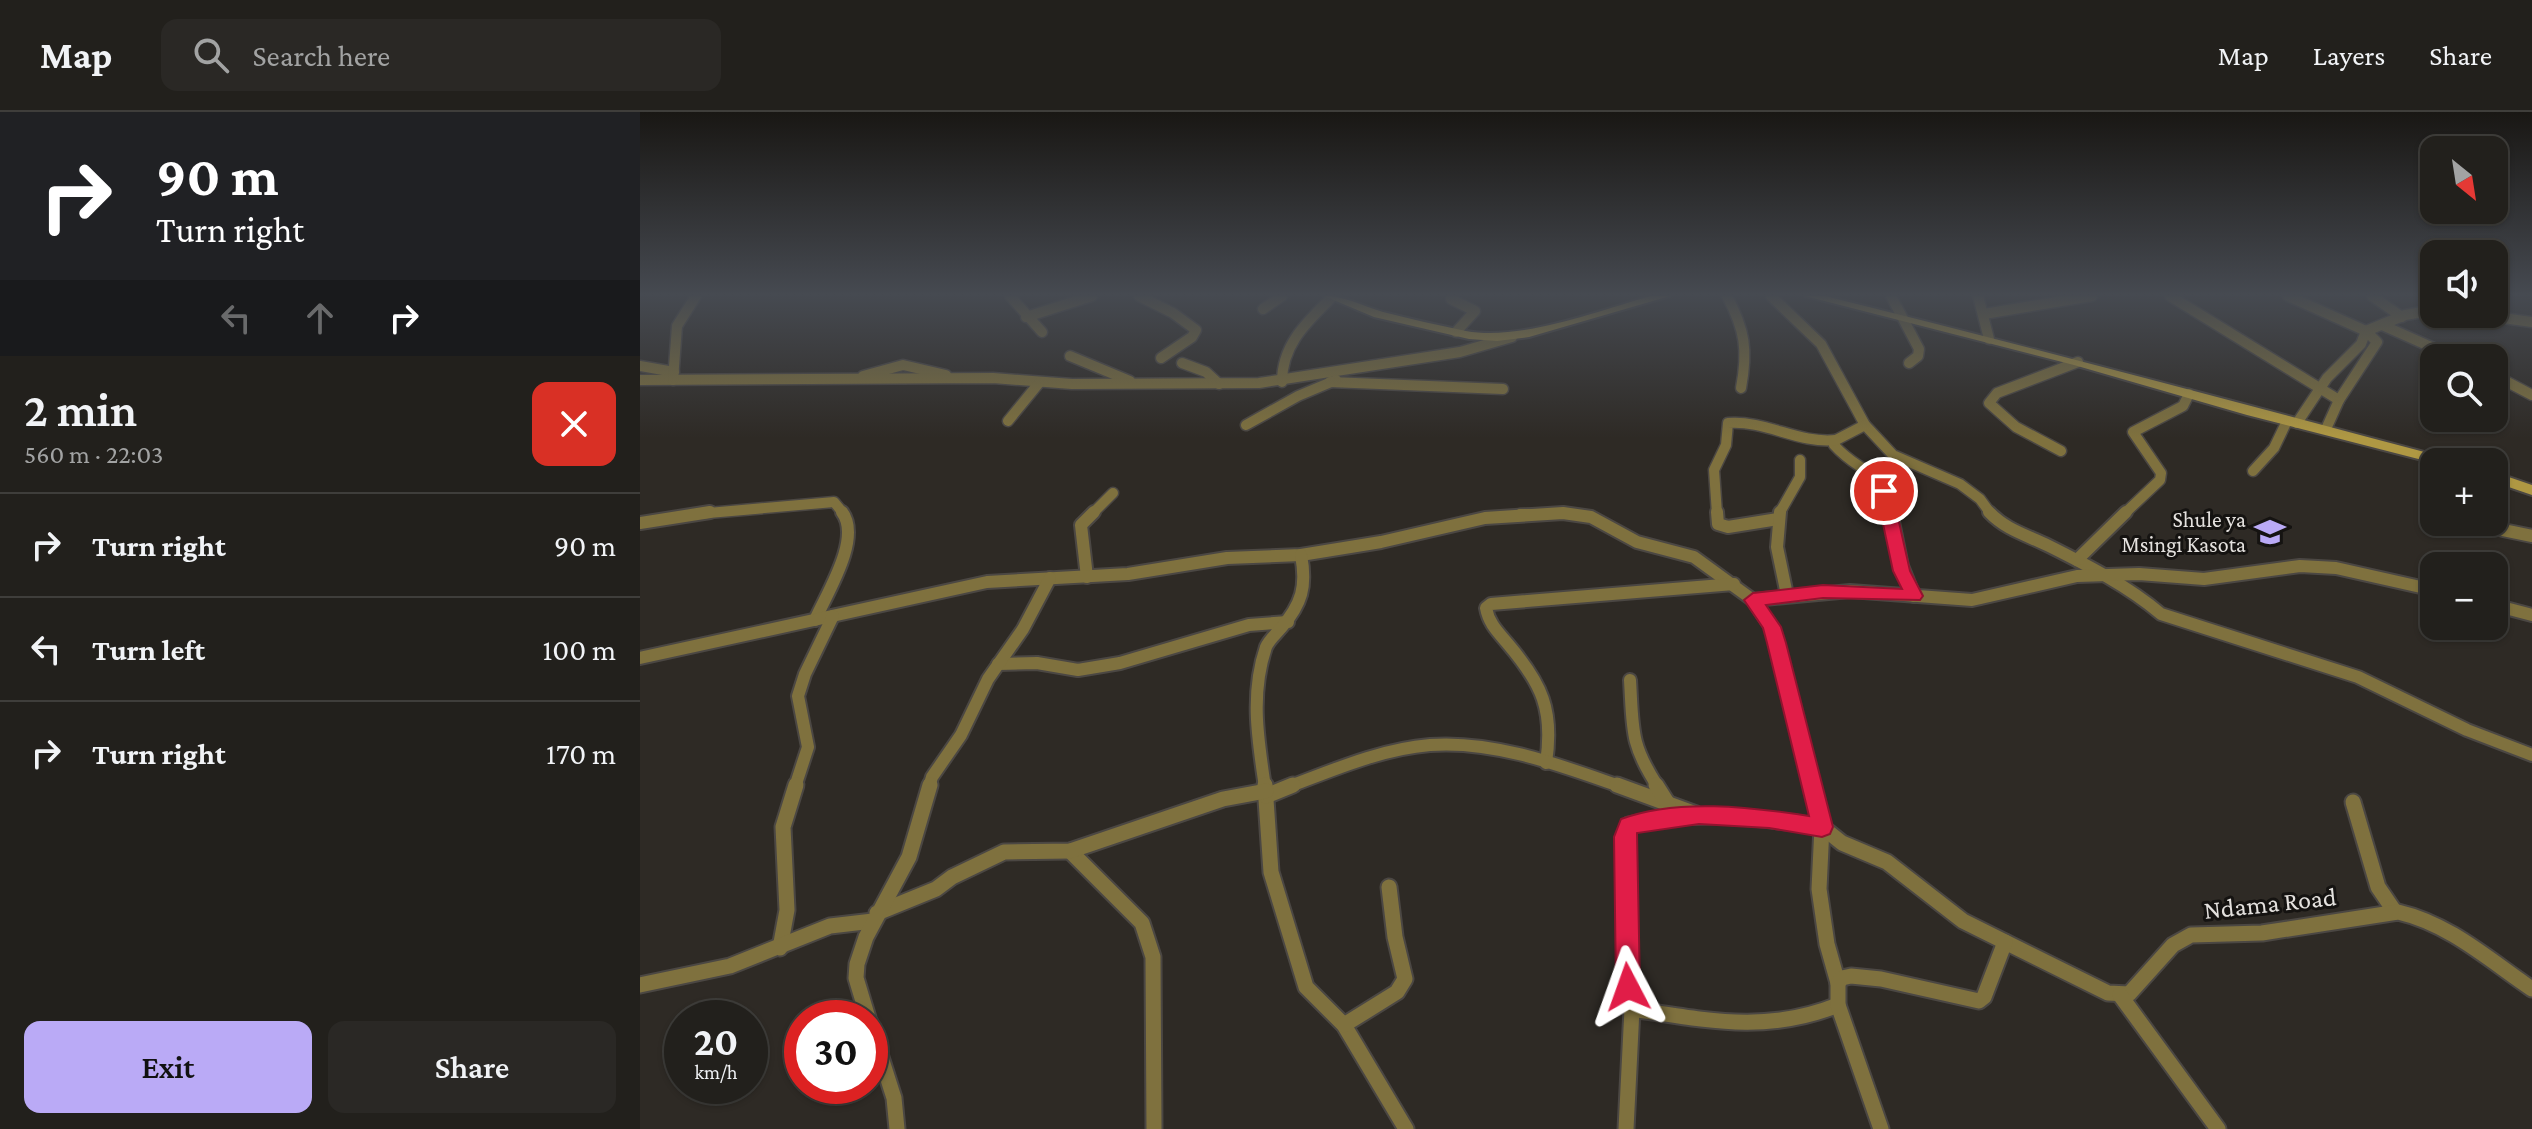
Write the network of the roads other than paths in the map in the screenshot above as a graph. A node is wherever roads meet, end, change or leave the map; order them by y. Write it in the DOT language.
graph roads {
  1 [pos="674,343"];
  2 [pos="1183,343"];
  3 [pos="1293,343"];
  4 [pos="1493,343"];
  5 [pos="1744,343"];
  6 [pos="1820,343"];
  7 [pos="1916,343"];
  8 [pos="2006,343"];
  9 [pos="2246,343"];
  10 [pos="2361,343"];
  11 [pos="2376,343"];
  12 [pos="1070,356"];
  13 [pos="1161,358"];
  14 [pos="2078,362"];
  15 [pos="1182,363"];
  16 [pos="1381,363"];
  17 [pos="1909,363"];
  18 [pos="640,366"];
  19 [pos="673,376"];
  20 [pos="640,380"];
  21 [pos="1282,382"];
  22 [pos="1330,382"];
  23 [pos="2508,382"];
  24 [pos="1039,383"];
  25 [pos="1134,383"];
  26 [pos="1219,384"];
  27 [pos="1741,388"];
  28 [pos="1503,389"];
  29 [pos="2320,390"];
  30 [pos="2189,394"];
  31 [pos="2532,395"];
  32 [pos="2339,400"];
  33 [pos="1008,421"];
  34 [pos="2292,422"];
  35 [pos="1246,425"];
  36 [pos="1865,425"];
  37 [pos="2326,429"];
  38 [pos="1836,440"];
  39 [pos="2061,451"];
  40 [pos="2420,455"];
  41 [pos="1800,460"];
  42 [pos="2253,471"];
  43 [pos="2508,482"];
  44 [pos="2532,490"];
  45 [pos="1113,493"];
  46 [pos="1778,519"];
  47 [pos="640,523"];
  48 [pos="2508,531"];
  49 [pos="2532,536"];
  50 [pos="1301,555"];
  51 [pos="2077,560"];
  52 [pos="2097,574"];
  53 [pos="1087,577"];
  54 [pos="1050,578"];
  55 [pos="1734,584"];
  56 [pos="2420,587"];
  57 [pos="1787,595"];
  58 [pos="1914,596"];
  59 [pos="1753,600"];
  60 [pos="2508,609"];
  61 [pos="2532,615"];
  62 [pos="833,616"];
  63 [pos="815,620"];
  64 [pos="1288,622"];
  65 [pos="640,658"];
  66 [pos="998,664"];
  67 [pos="1630,680"];
  68 [pos="2532,755"];
  69 [pos="1546,763"];
  70 [pos="1266,794"];
  71 [pos="2353,802"];
  72 [pos="1668,804"];
  73 [pos="1699,815"];
  74 [pos="1822,827"];
  75 [pos="1070,851"];
  76 [pos="1389,887"];
  77 [pos="2395,912"];
  78 [pos="875,917"];
  79 [pos="2005,942"];
  80 [pos="780,948"];
  81 [pos="1838,983"];
  82 [pos="640,985"];
  83 [pos="2532,989"];
  84 [pos="2120,995"];
  85 [pos="863,1000"];
  86 [pos="1838,1005"];
  87 [pos="1632,1009"];
  88 [pos="1344,1025"];
  89 [pos="888,1080"];
  90 [pos="897,1129"];
  91 [pos="1154,1129"];
  92 [pos="1406,1129"];
  93 [pos="1626,1129"];
  94 [pos="1881,1129"];
  95 [pos="2218,1129"];
  1 -- 19 [label="street"];
  2 -- 13 [label="street"];
  3 -- 21 [label="street"];
  4 -- 16 [label="street"];
  5 -- 27 [label="street"];
  6 -- 36 [label="street"];
  7 -- 17 [label="street"];
  8 -- 14 [label="street"];
  9 -- 29 [label="street"];
  10 -- 29 [label="street"];
  11 -- 32 [label="street"];
  12 -- 25 [label="street"];
  14 -- 30 [label="street"];
  14 -- 39 [label="street"];
  15 -- 26 [label="street"];
  16 -- 21 [label="street"];
  16 -- 22 [label="street"];
  18 -- 19 [label="street"];
  19 -- 20 [label="street"];
  19 -- 24 [label="street"];
  21 -- 26 [label="street"];
  22 -- 28 [label="street"];
  22 -- 35 [label="street"];
  23 -- 31 [label="street"];
  24 -- 25 [label="street"];
  24 -- 33 [label="street"];
  25 -- 26 [label="street"];
  29 -- 32 [label="street"];
  29 -- 34 [label="street"];
  30 -- 34 [label="street"];
  30 -- 51 [label="street"];
  32 -- 37 [label="street"];
  34 -- 37 [label="street"];
  34 -- 42 [label="street"];
  36 -- 38 [label="street"];
  36 -- 51 [label="street"];
  37 -- 40 [label="street"];
  38 -- 46 [label="street"];
  38 -- 58 [label="street"];
  41 -- 46 [label="street"];
  43 -- 44 [label="street"];
  45 -- 53 [label="street"];
  46 -- 57 [label="street"];
  47 -- 63 [label="street"];
  48 -- 49 [label="street"];
  50 -- 53 [label="street"];
  50 -- 55 [label="street"];
  50 -- 64 [label="street"];
  51 -- 52 [label="street"];
  52 -- 56 [label="street"];
  52 -- 58 [label="street"];
  52 -- 68 [label="street"];
  53 -- 54 [label="street"];
  54 -- 62 [label="street"];
  54 -- 66 [label="street"];
  55 -- 59 [label="street"];
  55 -- 69 [label="street"];
  57 -- 58 [label="street"];
  57 -- 59 [label="street"];
  59 -- 74 [label="street"];
  60 -- 61 [label="street"];
  62 -- 63 [label="street"];
  62 -- 80 [label="street"];
  63 -- 65 [label="street"];
  64 -- 66 [label="street"];
  64 -- 70 [label="street"];
  66 -- 78 [label="street"];
  67 -- 72 [label="street"];
  69 -- 70 [label="street"];
  69 -- 72 [label="street"];
  70 -- 75 [label="street"];
  70 -- 88 [label="street"];
  71 -- 77 [label="street"];
  72 -- 73 [label="street"];
  73 -- 74 [label="street"];
  73 -- 87 [label="street"];
  74 -- 79 [label="street"];
  74 -- 81 [label="street"];
  75 -- 78 [label="street"];
  75 -- 91 [label="street"];
  76 -- 88 [label="street"];
  77 -- 83 [label="street, Ndama Road"];
  77 -- 84 [label="street, Ndama Road"];
  78 -- 80 [label="street"];
  78 -- 85 [label="street"];
  79 -- 81 [label="street"];
  79 -- 84 [label="street"];
  80 -- 82 [label="street"];
  81 -- 86 [label="street"];
  84 -- 95 [label="street"];
  86 -- 87 [label="street"];
  86 -- 94 [label="street"];
  87 -- 93 [label="street"];
  88 -- 92 [label="street"];
  89 -- 90 [label="street"];
}
